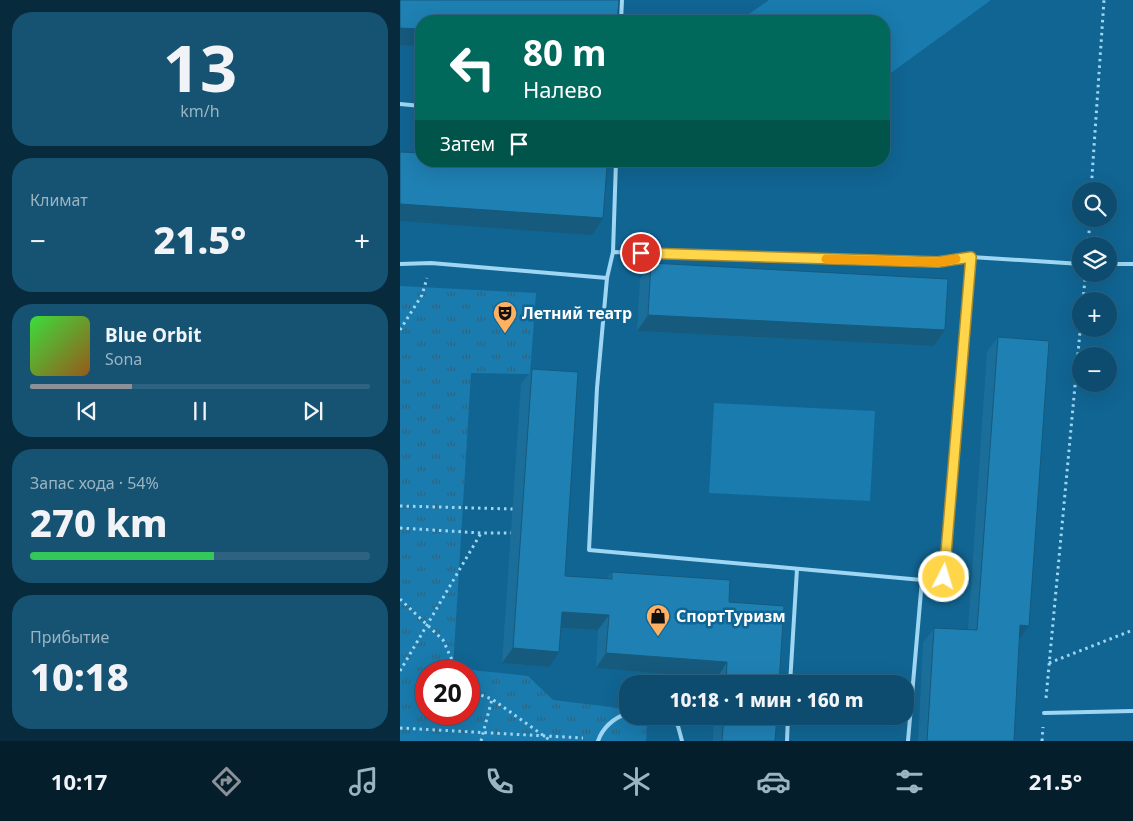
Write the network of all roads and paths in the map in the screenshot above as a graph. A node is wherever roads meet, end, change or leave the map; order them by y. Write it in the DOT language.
graph roads {
  1 [pos="622,0"];
  2 [pos="1104,0"];
  3 [pos="621,15"];
  4 [pos="400,104"];
  5 [pos="415,105"];
  6 [pos="616,167"];
  7 [pos="1092,182"];
  8 [pos="613,252"];
  9 [pos="971,257"];
  10 [pos="431,263"];
  11 [pos="1072,263"];
  12 [pos="400,264"];
  13 [pos="1117,264"];
  14 [pos="1133,264"];
  15 [pos="607,278"];
  16 [pos="400,330"];
  17 [pos="1080,337"];
  18 [pos="400,506"];
  19 [pos="513,509"];
  20 [pos="400,528"];
  21 [pos="511,533"];
  22 [pos="481,534"];
  23 [pos="797,569"];
  24 [pos="922,580"];
  25 [pos="400,599"];
  26 [pos="428,624"];
  27 [pos="1133,630"];
  28 [pos="452,660"];
  29 [pos="1049,663"];
  30 [pos="400,671"];
  31 [pos="791,675"];
  32 [pos="480,695"];
  33 [pos="492,699"];
  34 [pos="1133,711"];
  35 [pos="1044,712"];
  36 [pos="619,717"];
  37 [pos="677,725"];
  38 [pos="787,725"];
  39 [pos="400,728"];
  40 [pos="482,732"];
  41 [pos="543,736"];
  42 [pos="598,740"];
  43 [pos="480,741"];
  44 [pos="551,741"];
  45 [pos="682,741"];
  46 [pos="786,741"];
  47 [pos="908,741"];
  48 [pos="1042,741"];
  1 -- 3 [label="lane"];
  2 -- 7 [label="path"];
  4 -- 5 [label="lane"];
  6 -- 8 [label="lane"];
  8 -- 9 [label="lane"];
  8 -- 15 [label="lane"];
  9 -- 11 [label="lane"];
  9 -- 24 [label="lane"];
  10 -- 12 [label="lane"];
  10 -- 15 [label="lane"];
  10 -- 16 [label="path"];
  13 -- 14 [label="lane"];
  15 -- 23 [label="lane"];
  17 -- 29 [label="path"];
  18 -- 19 [label="path"];
  20 -- 22 [label="path"];
  21 -- 22 [label="path"];
  22 -- 26 [label="path"];
  23 -- 24 [label="lane"];
  23 -- 31 [label="lane"];
  24 -- 47 [label="lane"];
  25 -- 26 [label="path"];
  26 -- 28 [label="path"];
  26 -- 30 [label="path"];
  27 -- 29 [label="path"];
  29 -- 35 [label="path"];
  32 -- 33 [label="path"];
  33 -- 40 [label="path"];
  33 -- 41 [label="path"];
  34 -- 35 [label="lane"];
  35 -- 48 [label="path"];
  36 -- 42 [label="lane"];
  37 -- 45 [label="lane"];
  38 -- 46 [label="lane"];
  39 -- 40 [label="path"];
  40 -- 41 [label="path"];
  40 -- 43 [label="path"];
  41 -- 42 [label="path"];
  41 -- 44 [label="path"];
}
